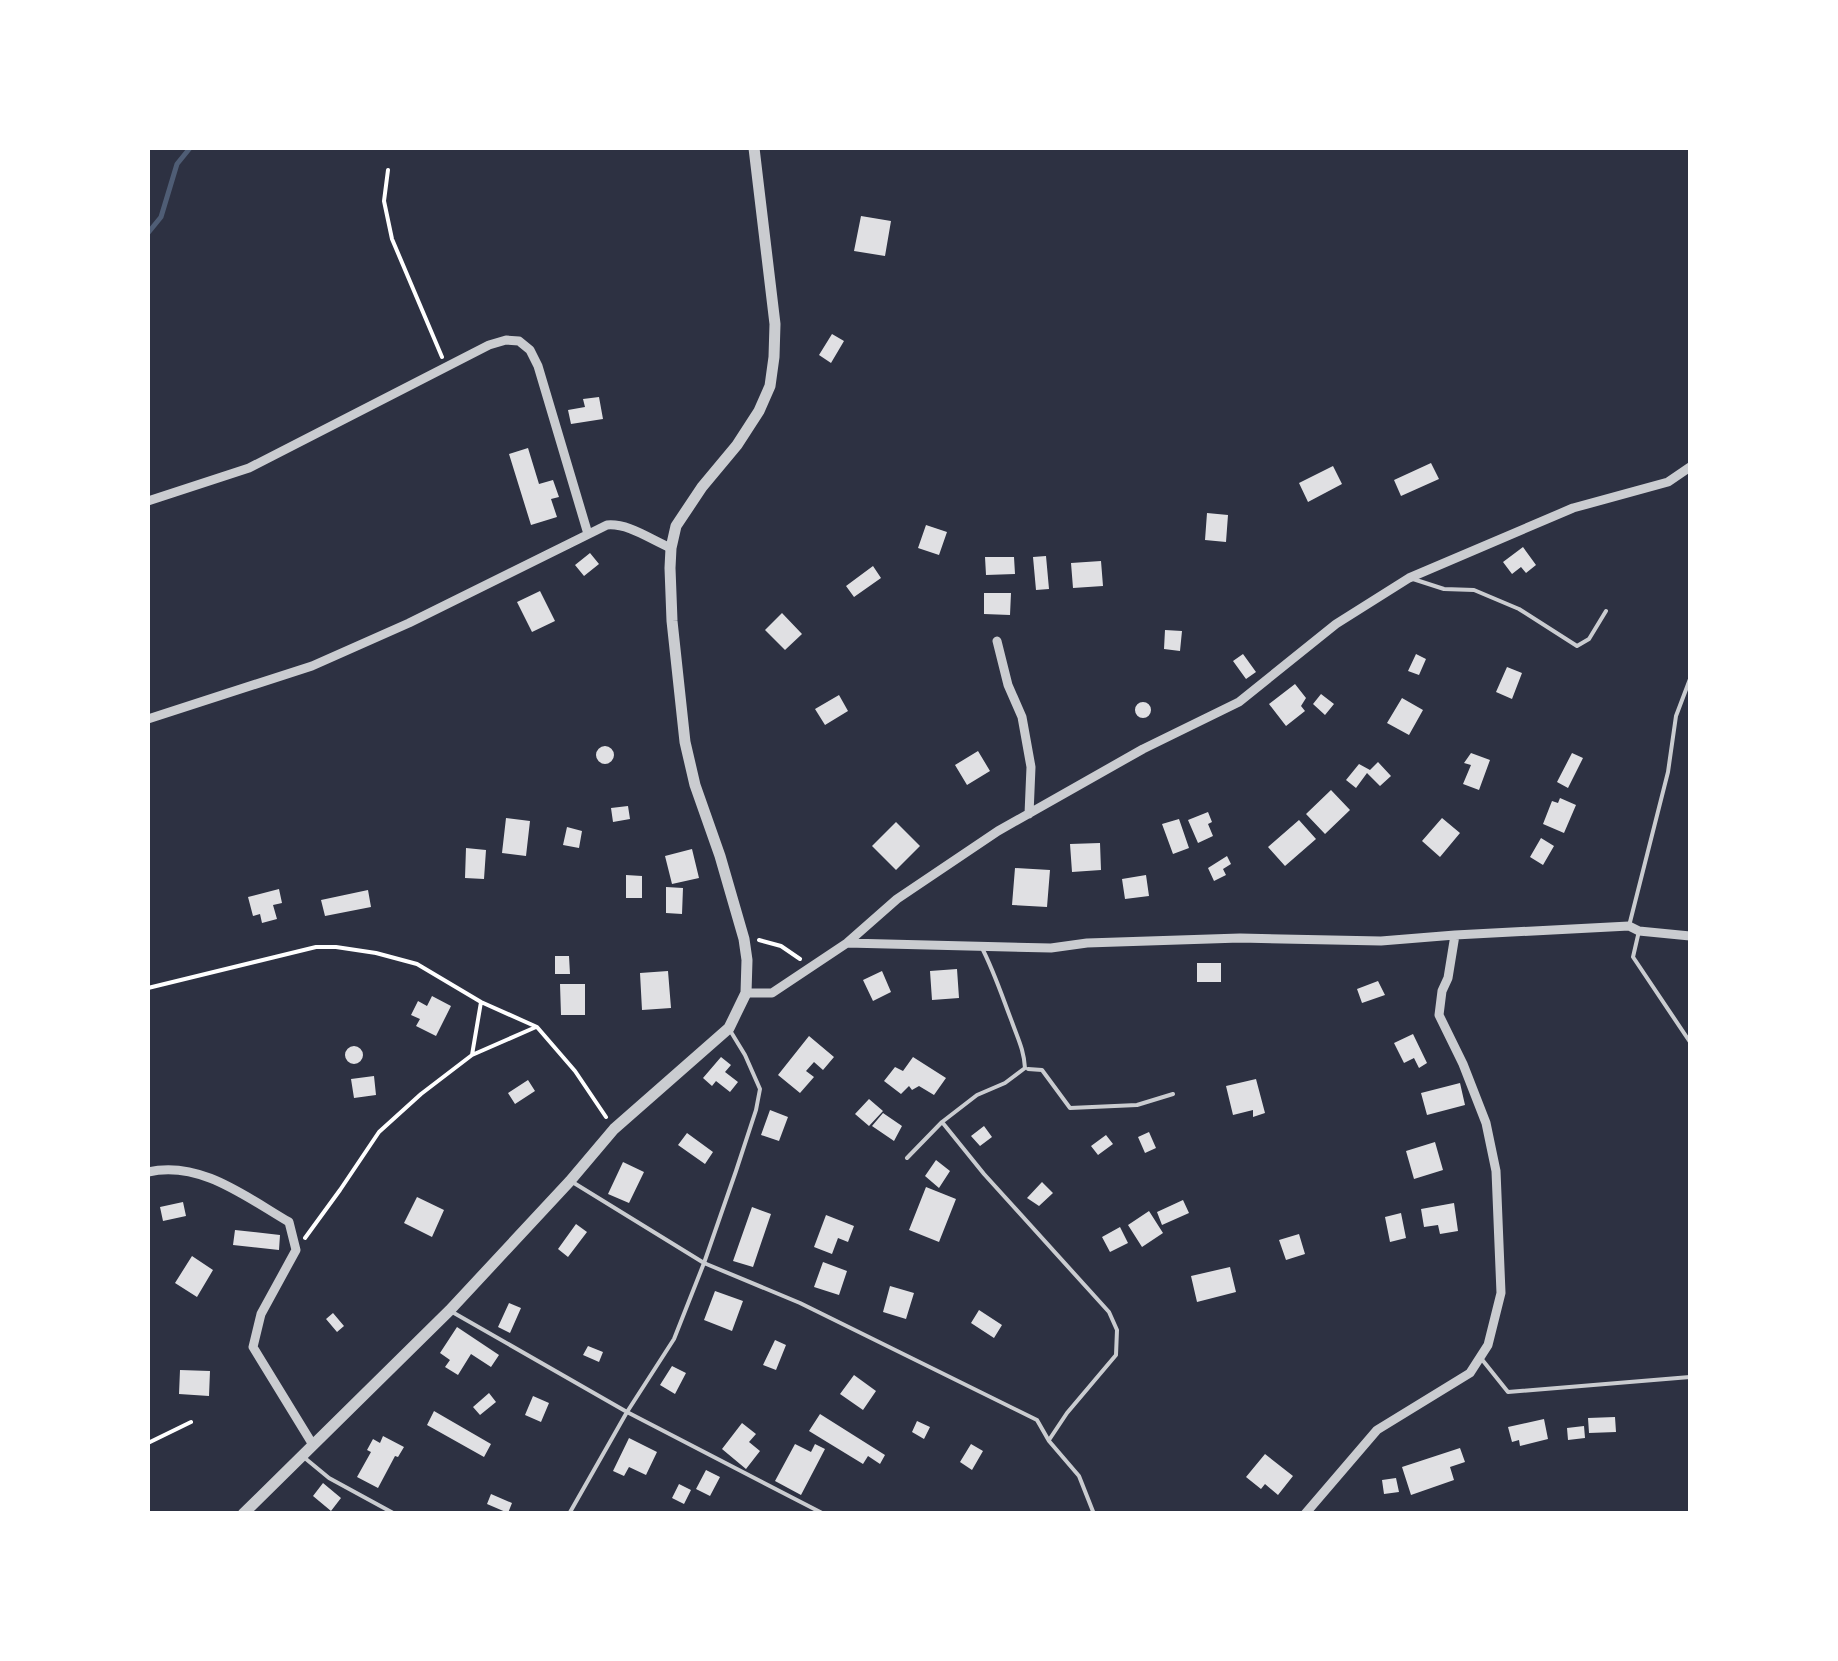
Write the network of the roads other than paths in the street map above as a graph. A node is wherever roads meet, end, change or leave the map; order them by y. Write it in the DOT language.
graph roads {
  1 [pos="754,148"];
  2 [pos="1690,467"];
  3 [pos="148,501"];
  4 [pos="588,534"];
  5 [pos="671,548"];
  6 [pos="1409,578"];
  7 [pos="1606,611"];
  8 [pos="997,641"];
  9 [pos="1690,679"];
  10 [pos="148,720"];
  11 [pos="1028,814"];
  12 [pos="1634,928"];
  13 [pos="1455,935"];
  14 [pos="1690,936"];
  15 [pos="847,943"];
  16 [pos="981,946"];
  17 [pos="746,993"];
  18 [pos="729,1028"];
  19 [pos="1690,1042"];
  20 [pos="1026,1068"];
  21 [pos="1173,1094"];
  22 [pos="942,1122"];
  23 [pos="907,1158"];
  24 [pos="148,1172"];
  25 [pos="570,1181"];
  26 [pos="704,1263"];
  27 [pos="450,1310"];
  28 [pos="1480,1357"];
  29 [pos="1690,1378"];
  30 [pos="627,1412"];
  31 [pos="1049,1440"];
  32 [pos="313,1445"];
  33 [pos="302,1456"];
  34 [pos="243,1514"];
  35 [pos="395,1514"];
  36 [pos="569,1514"];
  37 [pos="824,1514"];
  38 [pos="1094,1514"];
  39 [pos="1304,1514"];
  1 -- 5 [label="street"];
  2 -- 6 [label="street"];
  3 -- 4 [label="street"];
  4 -- 5 [label="street"];
  4 -- 10 [label="street"];
  5 -- 17 [label="street"];
  6 -- 7 [label="lane"];
  6 -- 11 [label="street"];
  8 -- 11 [label="street"];
  9 -- 12 [label="lane"];
  11 -- 15 [label="street"];
  12 -- 13 [label="street"];
  12 -- 14 [label="street"];
  12 -- 19 [label="lane"];
  13 -- 16 [label="street"];
  13 -- 28 [label="street"];
  15 -- 16 [label="street"];
  15 -- 17 [label="street"];
  16 -- 20 [label="lane"];
  17 -- 18 [label="street"];
  18 -- 25 [label="street"];
  18 -- 26 [label="lane"];
  20 -- 21 [label="lane"];
  20 -- 22 [label="lane"];
  22 -- 23 [label="lane"];
  22 -- 31 [label="lane"];
  24 -- 32 [label="street"];
  25 -- 26 [label="lane"];
  25 -- 27 [label="street"];
  26 -- 30 [label="lane"];
  26 -- 31 [label="lane"];
  27 -- 30 [label="lane"];
  27 -- 32 [label="street"];
  28 -- 29 [label="lane"];
  28 -- 39 [label="street"];
  30 -- 36 [label="lane"];
  30 -- 37 [label="lane"];
  31 -- 38 [label="lane"];
  32 -- 33 [label="street"];
  33 -- 34 [label="street"];
  33 -- 35 [label="lane"];
}
